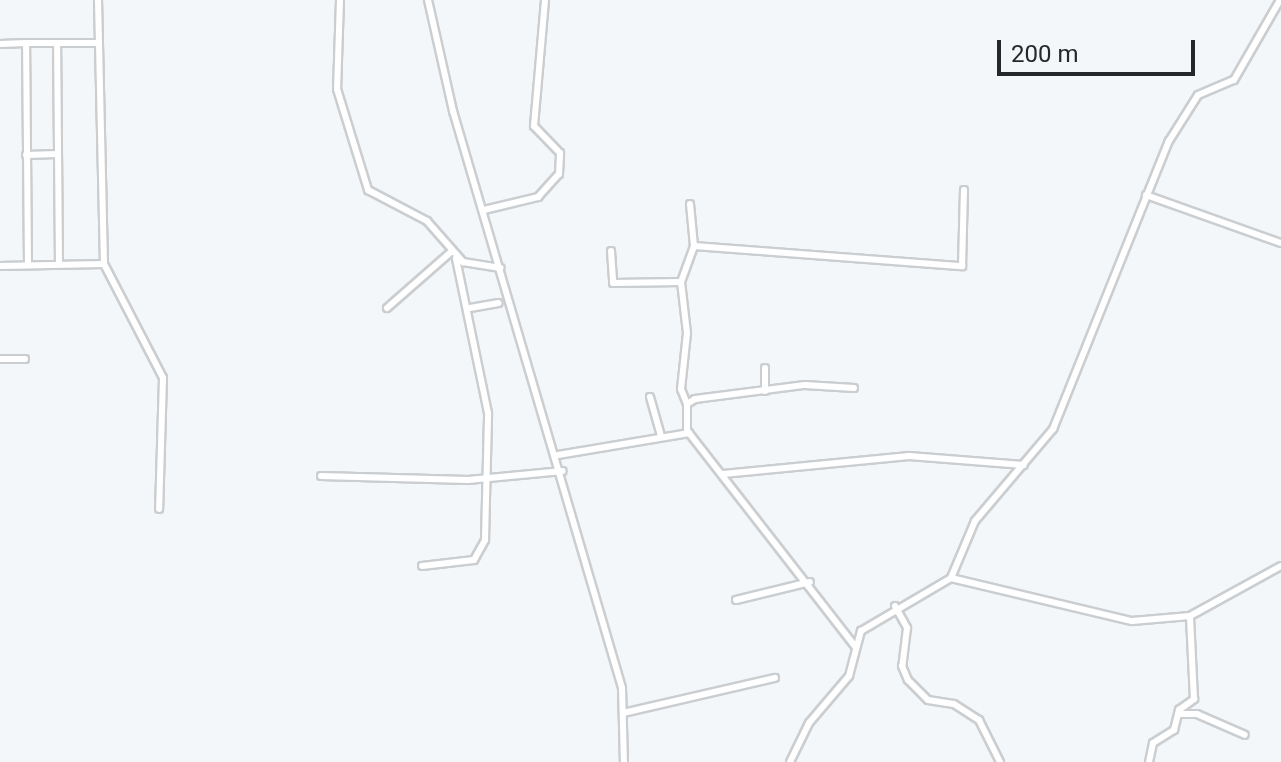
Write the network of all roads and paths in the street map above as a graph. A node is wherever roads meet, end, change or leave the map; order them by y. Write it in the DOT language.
graph roads {
  1 [pos="98,0"];
  2 [pos="340,0"];
  3 [pos="428,0"];
  4 [pos="545,0"];
  5 [pos="1280,0"];
  6 [pos="26,43"];
  7 [pos="57,43"];
  8 [pos="99,43"];
  9 [pos="0,44"];
  10 [pos="57,154"];
  11 [pos="26,155"];
  12 [pos="964,190"];
  13 [pos="1146,195"];
  14 [pos="690,204"];
  15 [pos="484,210"];
  16 [pos="1281,243"];
  17 [pos="694,246"];
  18 [pos="611,251"];
  19 [pos="453,255"];
  20 [pos="59,264"];
  21 [pos="104,264"];
  22 [pos="28,265"];
  23 [pos="0,266"];
  24 [pos="501,268"];
  25 [pos="681,282"];
  26 [pos="499,303"];
  27 [pos="387,308"];
  28 [pos="470,308"];
  29 [pos="0,359"];
  30 [pos="25,359"];
  31 [pos="765,368"];
  32 [pos="854,388"];
  33 [pos="765,391"];
  34 [pos="650,397"];
  35 [pos="687,404"];
  36 [pos="687,432"];
  37 [pos="661,436"];
  38 [pos="558,455"];
  39 [pos="1024,465"];
  40 [pos="563,471"];
  41 [pos="488,474"];
  42 [pos="723,474"];
  43 [pos="321,476"];
  44 [pos="159,509"];
  45 [pos="422,566"];
  46 [pos="1281,566"];
  47 [pos="951,578"];
  48 [pos="810,582"];
  49 [pos="736,600"];
  50 [pos="895,606"];
  51 [pos="1190,616"];
  52 [pos="855,647"];
  53 [pos="775,678"];
  54 [pos="623,713"];
  55 [pos="1178,714"];
  56 [pos="1245,735"];
  57 [pos="624,762"];
  58 [pos="790,762"];
  59 [pos="1000,762"];
  60 [pos="1149,762"];
  1 -- 8 [label="street"];
  2 -- 19 [label="street"];
  3 -- 15 [label="street"];
  4 -- 15 [label="street"];
  5 -- 13 [label="street"];
  6 -- 7 [label="street"];
  6 -- 9 [label="street"];
  6 -- 11 [label="street"];
  7 -- 8 [label="street"];
  7 -- 10 [label="street"];
  8 -- 21 [label="street"];
  10 -- 11 [label="street"];
  10 -- 20 [label="street"];
  11 -- 22 [label="street"];
  12 -- 17 [label="street"];
  13 -- 16 [label="street"];
  13 -- 39 [label="street"];
  14 -- 17 [label="street"];
  15 -- 24 [label="street"];
  17 -- 25 [label="street"];
  18 -- 25 [label="street"];
  19 -- 24 [label="street"];
  19 -- 27 [label="street"];
  19 -- 28 [label="street"];
  20 -- 21 [label="street"];
  20 -- 22 [label="street"];
  21 -- 44 [label="street"];
  22 -- 23 [label="street"];
  24 -- 38 [label="street"];
  25 -- 35 [label="street"];
  26 -- 28 [label="street"];
  28 -- 41 [label="street"];
  29 -- 30 [label="street"];
  31 -- 33 [label="street"];
  32 -- 33 [label="street"];
  33 -- 35 [label="street"];
  34 -- 37 [label="street"];
  35 -- 36 [label="street"];
  36 -- 37 [label="street"];
  36 -- 42 [label="street"];
  37 -- 38 [label="street"];
  38 -- 40 [label="street"];
  39 -- 42 [label="street"];
  39 -- 47 [label="street"];
  40 -- 41 [label="street"];
  40 -- 54 [label="street"];
  41 -- 43 [label="street"];
  41 -- 45 [label="street"];
  42 -- 48 [label="street"];
  46 -- 51 [label="street"];
  47 -- 50 [label="street"];
  47 -- 51 [label="street"];
  48 -- 49 [label="street"];
  48 -- 52 [label="street"];
  50 -- 52 [label="street"];
  50 -- 59 [label="street"];
  51 -- 55 [label="street"];
  52 -- 58 [label="street"];
  53 -- 54 [label="street"];
  54 -- 57 [label="street"];
  55 -- 56 [label="street"];
  55 -- 60 [label="street"];
}
